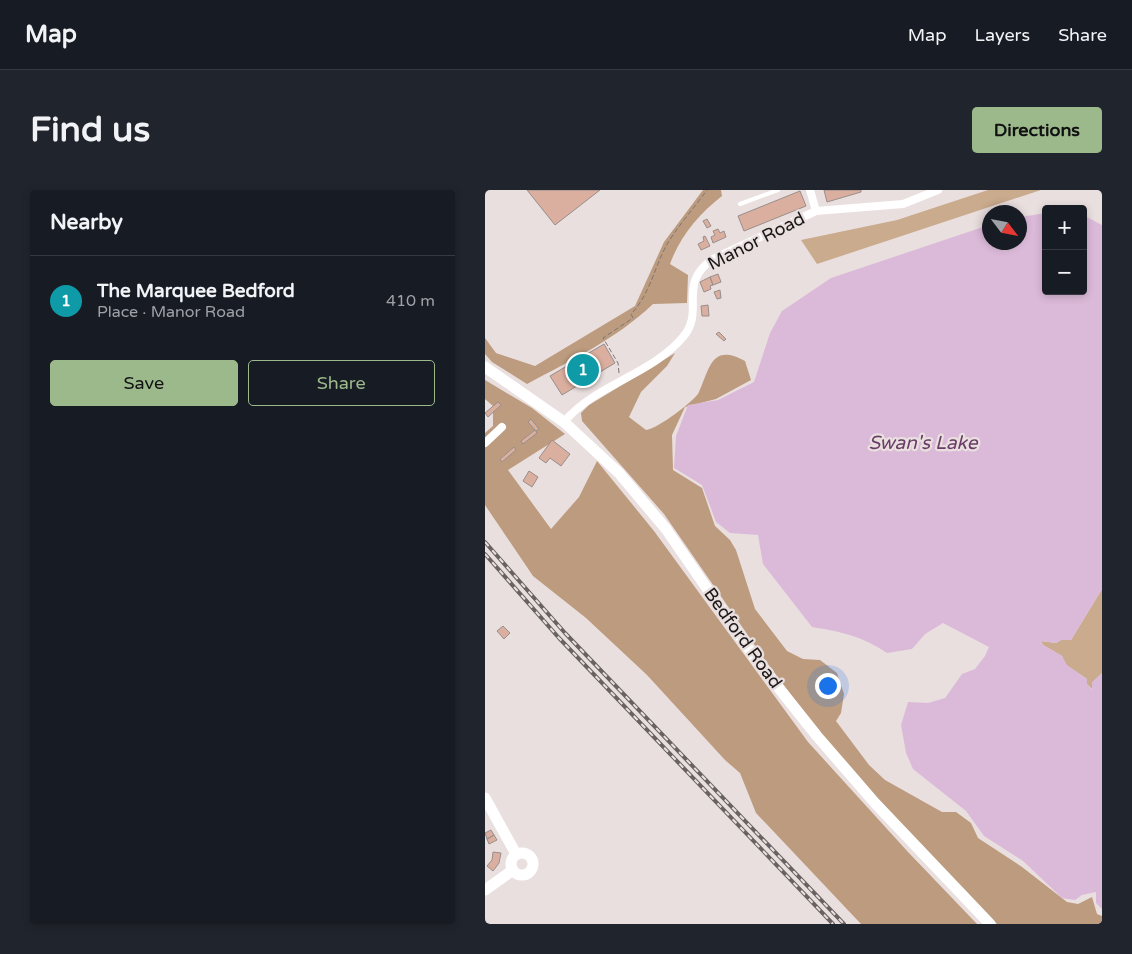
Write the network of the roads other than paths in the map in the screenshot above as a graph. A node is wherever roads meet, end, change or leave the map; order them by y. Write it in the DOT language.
graph roads {
  1 [pos="778,190"];
  2 [pos="810,190"];
  3 [pos="938,190"];
  4 [pos="740,204"];
  5 [pos="816,211"];
  6 [pos="485,367"];
  7 [pos="564,422"];
  8 [pos="502,427"];
  9 [pos="485,443"];
  10 [pos="485,798"];
  11 [pos="516,854"];
  12 [pos="513,870"];
  13 [pos="485,890"];
  14 [pos="990,924"];
  1 -- 4 [label="lane"];
  2 -- 5 [label="street"];
  3 -- 5 [label="street, Manor Road"];
  5 -- 7 [label="street, Manor Road"];
  6 -- 7 [label="main road, Bedford Road"];
  7 -- 14 [label="main road, Bedford Road"];
  8 -- 9 [label="street"];
  10 -- 11 [label="main road"];
  11 -- 12 [label="main road"];
  11 -- 12 [label="main road"];
  12 -- 13 [label="main road"];
}
